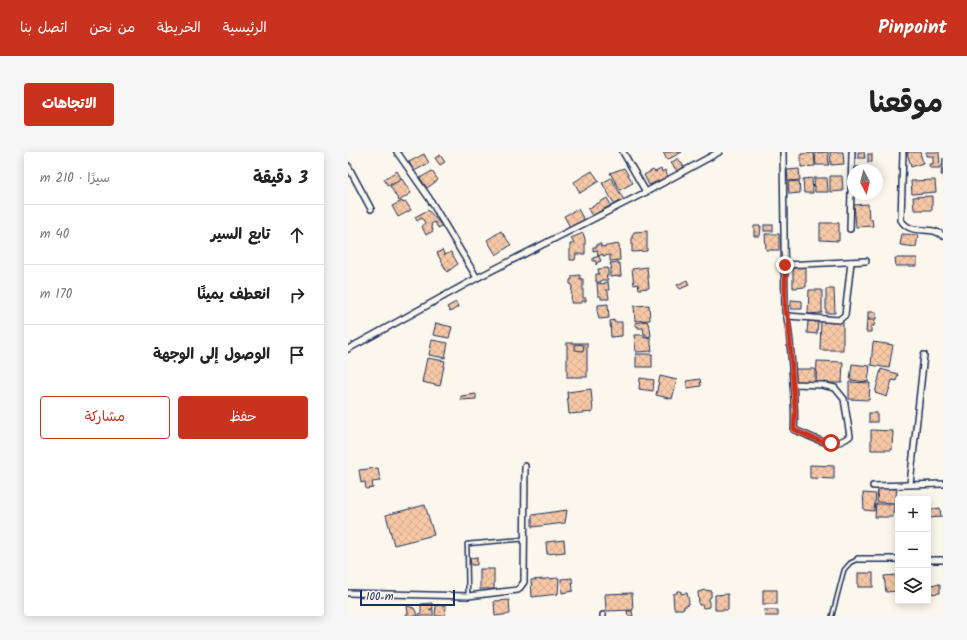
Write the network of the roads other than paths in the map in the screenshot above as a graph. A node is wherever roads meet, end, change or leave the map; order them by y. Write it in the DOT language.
graph roads {
  1 [pos="397,152"];
  2 [pos="623,152"];
  3 [pos="719,152"];
  4 [pos="783,152"];
  5 [pos="852,152"];
  6 [pos="903,152"];
  7 [pos="348,166"];
  8 [pos="646,192"];
  9 [pos="371,208"];
  10 [pos="850,229"];
  11 [pos="943,236"];
  12 [pos="866,261"];
  13 [pos="851,262"];
  14 [pos="785,265"];
  15 [pos="477,278"];
  16 [pos="788,316"];
  17 [pos="348,349"];
  18 [pos="924,355"];
  19 [pos="793,384"];
  20 [pos="525,466"];
  21 [pos="910,484"];
  22 [pos="943,484"];
  23 [pos="872,486"];
  24 [pos="525,539"];
  25 [pos="858,559"];
  26 [pos="895,559"];
  27 [pos="931,560"];
  28 [pos="943,560"];
  29 [pos="348,593"];
  30 [pos="468,596"];
  31 [pos="832,616"];
  1 -- 15 [label="street"];
  2 -- 8 [label="street"];
  3 -- 8 [label="street"];
  4 -- 14 [label="street"];
  5 -- 10 [label="street"];
  6 -- 11 [label="street"];
  7 -- 9 [label="street"];
  8 -- 15 [label="street"];
  12 -- 13 [label="street"];
  13 -- 14 [label="street"];
  13 -- 16 [label="street"];
  14 -- 16 [label="street"];
  15 -- 17 [label="street"];
  16 -- 19 [label="street"];
  18 -- 21 [label="street"];
  19 -- 19 [label="street"];
  20 -- 24 [label="street"];
  21 -- 22 [label="street"];
  21 -- 23 [label="street"];
  24 -- 30 [label="street"];
  24 -- 30 [label="lane"];
  25 -- 26 [label="street"];
  25 -- 31 [label="lane"];
  27 -- 28 [label="street"];
  29 -- 30 [label="street"];
}
